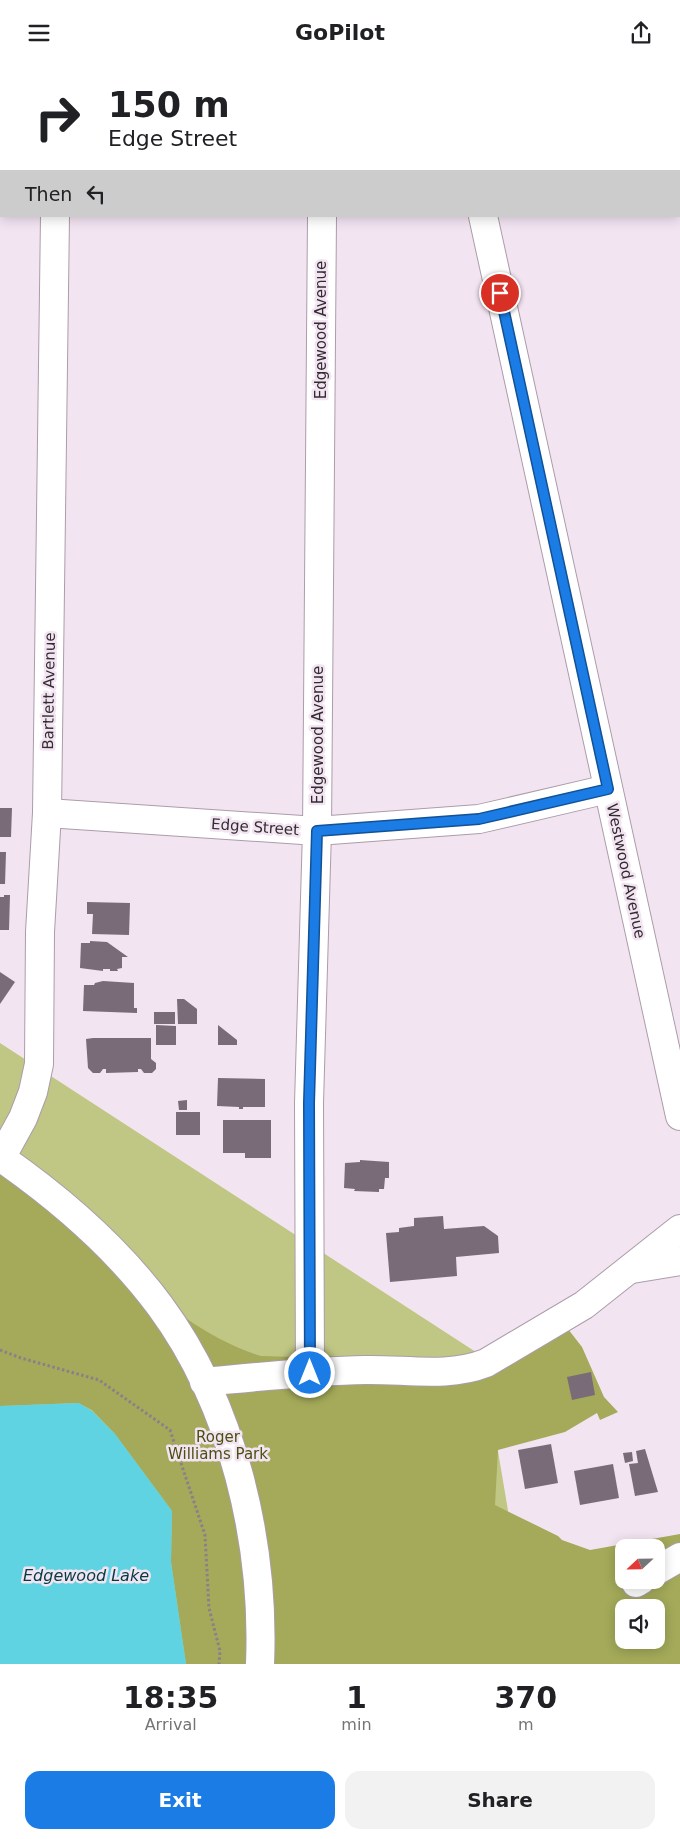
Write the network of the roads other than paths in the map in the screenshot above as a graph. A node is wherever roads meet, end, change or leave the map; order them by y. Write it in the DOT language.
graph roads {
  1 [pos="55,217"];
  2 [pos="322,217"];
  3 [pos="483,217"];
  4 [pos="608,789"];
  5 [pos="48,813"];
  6 [pos="317,831"];
  7 [pos="680,1116"];
  8 [pos="1,1157"];
  9 [pos="680,1229"];
  10 [pos="680,1261"];
  11 [pos="632,1269"];
  12 [pos="310,1373"];
  13 [pos="204,1382"];
  14 [pos="680,1557"];
  15 [pos="665,1566"];
  16 [pos="260,1664"];
  1 -- 5 [label="street, Bartlett Avenue"];
  2 -- 6 [label="street, Edgewood Avenue"];
  3 -- 4 [label="street, Westwood Avenue"];
  4 -- 6 [label="street, Edge Street"];
  4 -- 7 [label="street, Westwood Avenue"];
  5 -- 6 [label="street, Edge Street"];
  5 -- 8 [label="street, Bartlett Avenue"];
  6 -- 12 [label="street, Edgewood Avenue"];
  8 -- 13 [label="street"];
  9 -- 11 [label="street"];
  10 -- 11 [label="street"];
  11 -- 12 [label="street"];
  12 -- 13 [label="street"];
  13 -- 16 [label="street"];
  14 -- 15 [label="street"];
}
